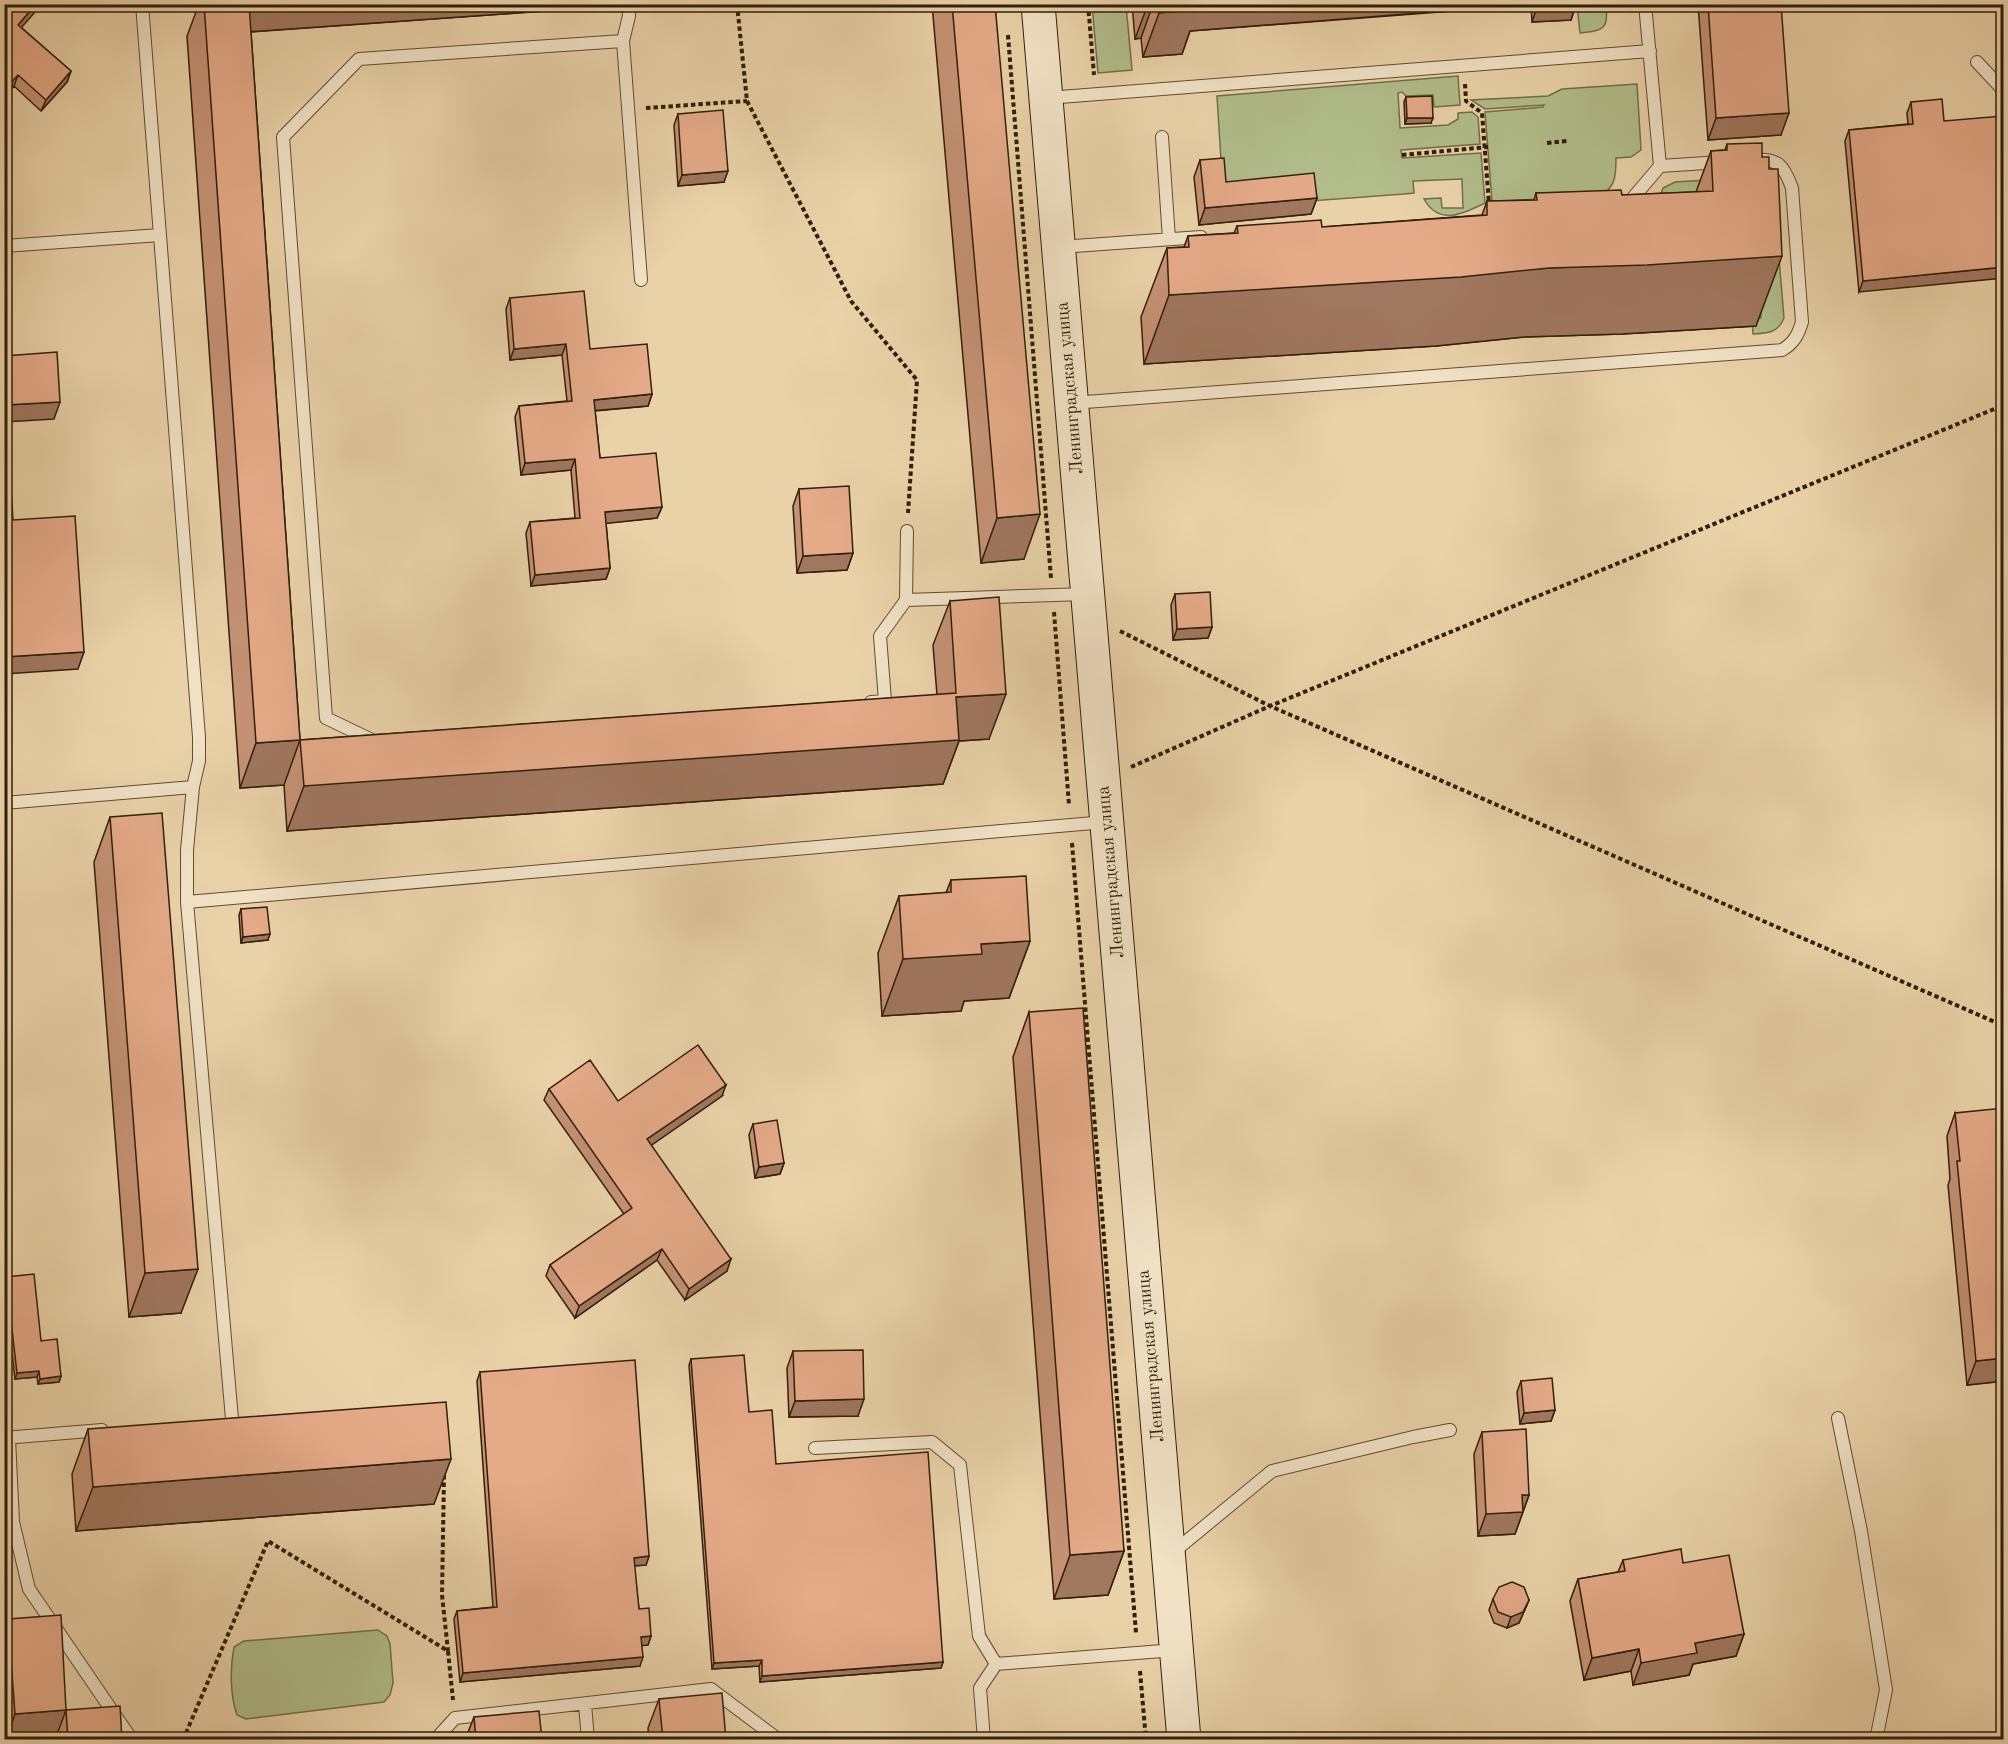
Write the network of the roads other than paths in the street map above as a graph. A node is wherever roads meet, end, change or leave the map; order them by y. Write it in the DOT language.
graph roads {
  1 [pos="142,4"];
  2 [pos="628,4"];
  3 [pos="1038,4"];
  4 [pos="1645,4"];
  5 [pos="623,41"];
  6 [pos="1650,51"];
  7 [pos="1977,62"];
  8 [pos="2004,91"];
  9 [pos="1046,98"];
  10 [pos="1162,137"];
  11 [pos="1660,166"];
  12 [pos="1614,207"];
  13 [pos="160,235"];
  14 [pos="1216,236"];
  15 [pos="1169,239"];
  16 [pos="4,246"];
  17 [pos="1059,247"];
  18 [pos="641,280"];
  19 [pos="1071,403"];
  20 [pos="907,531"];
  21 [pos="1088,594"];
  22 [pos="906,600"];
  23 [pos="862,703"];
  24 [pos="394,743"];
  25 [pos="193,787"];
  26 [pos="4,803"];
  27 [pos="1106,821"];
  28 [pos="187,902"];
  29 [pos="1838,1418"];
  30 [pos="232,1419"];
  31 [pos="114,1429"];
  32 [pos="1450,1430"];
  33 [pos="7,1438"];
  34 [pos="815,1448"];
  35 [pos="1168,1557"];
  36 [pos="1176,1650"];
  37 [pos="996,1664"];
  38 [pos="585,1704"];
  39 [pos="132,1740"];
  40 [pos="435,1740"];
  41 [pos="588,1740"];
  42 [pos="779,1740"];
  43 [pos="984,1740"];
  44 [pos="1184,1740"];
  45 [pos="1876,1740"];
  1 -- 13 [label="lane"];
  2 -- 5 [label="lane"];
  3 -- 9 [label="street, Ленинградская улица"];
  4 -- 6 [label="lane"];
  5 -- 18 [label="lane"];
  5 -- 24 [label="lane"];
  6 -- 9 [label="lane"];
  6 -- 11 [label="lane"];
  7 -- 8 [label="lane"];
  9 -- 17 [label="street, Ленинградская улица"];
  10 -- 15 [label="lane"];
  11 -- 12 [label="lane"];
  11 -- 19 [label="lane"];
  13 -- 16 [label="lane"];
  13 -- 25 [label="lane"];
  14 -- 15 [label="lane"];
  15 -- 17 [label="lane"];
  17 -- 19 [label="street, Ленинградская улица"];
  19 -- 21 [label="street, Ленинградская улица"];
  20 -- 22 [label="lane"];
  21 -- 22 [label="lane"];
  21 -- 27 [label="street, Ленинградская улица"];
  22 -- 23 [label="lane"];
  25 -- 26 [label="lane"];
  25 -- 28 [label="lane"];
  27 -- 28 [label="lane"];
  27 -- 35 [label="street, Ленинградская улица"];
  28 -- 30 [label="lane"];
  29 -- 45 [label="lane"];
  31 -- 33 [label="lane"];
  32 -- 35 [label="lane"];
  33 -- 39 [label="lane"];
  34 -- 37 [label="lane"];
  35 -- 36 [label="street, Ленинградская улица"];
  36 -- 37 [label="lane"];
  36 -- 44 [label="street, Ленинградская улица"];
  37 -- 43 [label="lane"];
  38 -- 40 [label="lane"];
  38 -- 41 [label="lane"];
  38 -- 42 [label="lane"];
}
